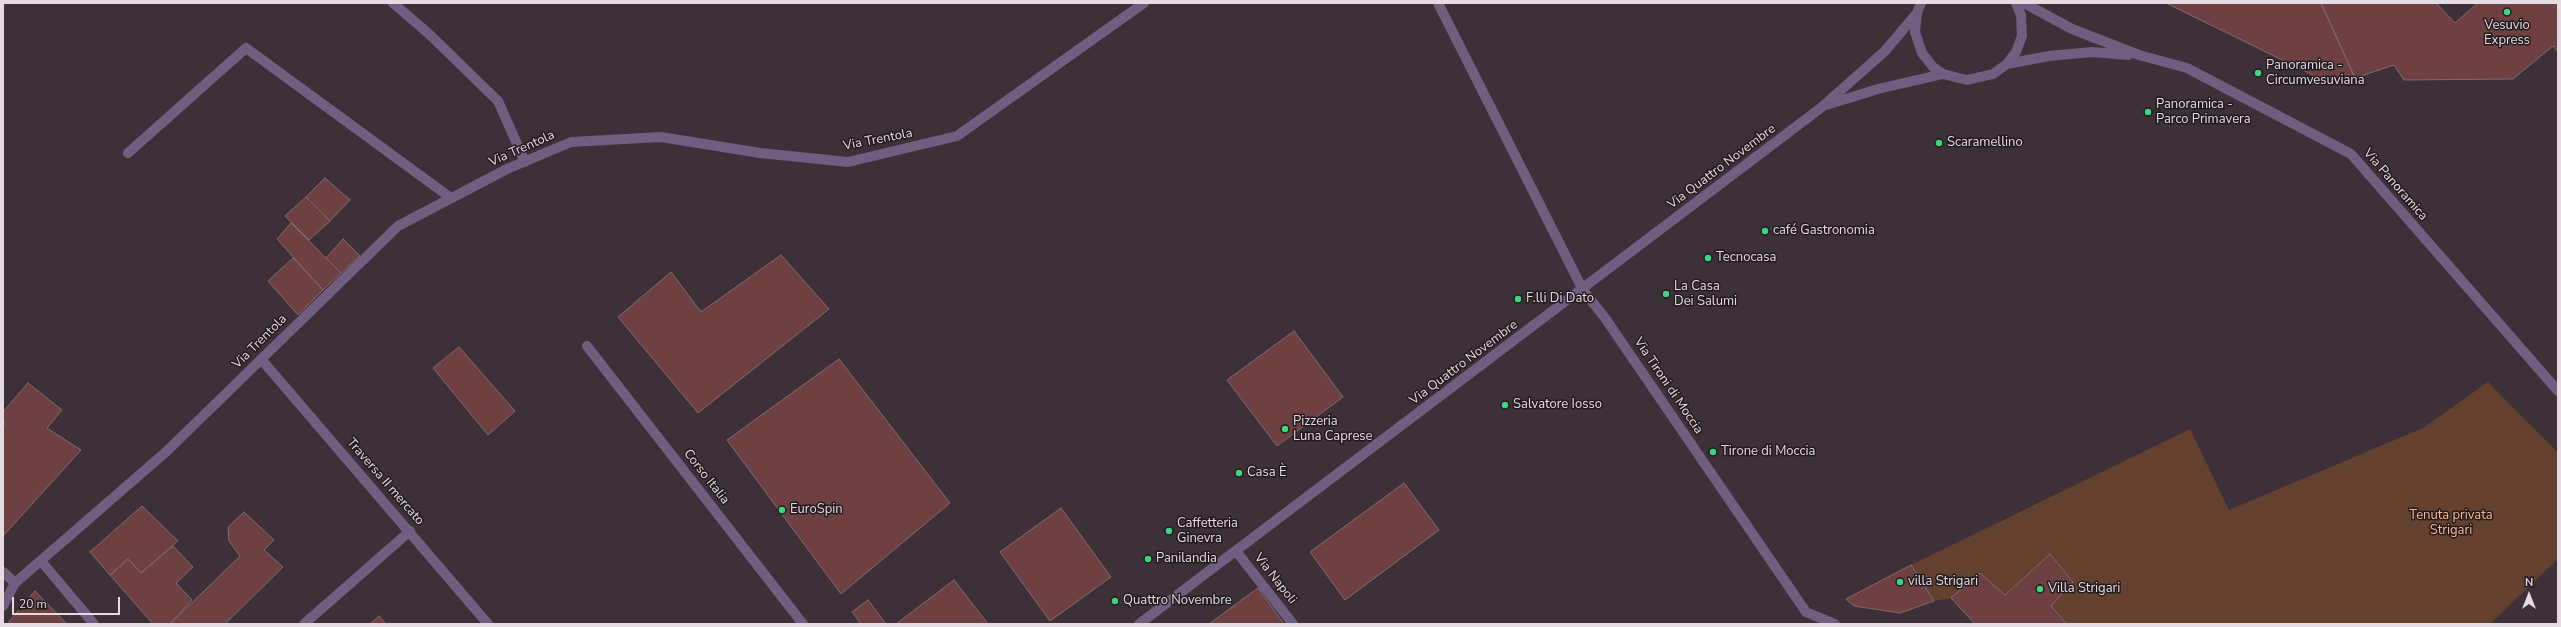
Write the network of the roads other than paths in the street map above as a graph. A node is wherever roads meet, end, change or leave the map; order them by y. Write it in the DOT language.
graph roads {
  1 [pos="393,3"];
  2 [pos="1144,3"];
  3 [pos="1438,3"];
  4 [pos="1921,3"];
  5 [pos="2016,3"];
  6 [pos="2024,3"];
  7 [pos="1917,14"];
  8 [pos="2139,55"];
  9 [pos="2007,64"];
  10 [pos="1943,74"];
  11 [pos="1822,107"];
  12 [pos="128,153"];
  13 [pos="525,162"];
  14 [pos="451,198"];
  15 [pos="1583,290"];
  16 [pos="587,346"];
  17 [pos="261,359"];
  18 [pos="2558,391"];
  19 [pos="410,531"];
  20 [pos="1236,551"];
  21 [pos="41,561"];
  22 [pos="3,572"];
  23 [pos="15,583"];
  24 [pos="3,606"];
  25 [pos="94,624"];
  26 [pos="304,624"];
  27 [pos="488,624"];
  28 [pos="803,624"];
  29 [pos="1139,624"];
  30 [pos="1293,624"];
  31 [pos="1835,624"];
  1 -- 13 [label="street"];
  2 -- 13 [label="street, Via Trentola"];
  3 -- 15 [label="street, Via Tironi di Moccia"];
  4 -- 7 [label="street"];
  5 -- 9 [label="street"];
  6 -- 8 [label="street, Via Panoramica"];
  7 -- 10 [label="street"];
  7 -- 11 [label="street, Via Quattro Novembre"];
  8 -- 9 [label="street, Via Panoramica"];
  8 -- 18 [label="street, Via Panoramica"];
  9 -- 10 [label="street"];
  10 -- 11 [label="street, Via Quattro Novembre"];
  11 -- 15 [label="street, Via Quattro Novembre"];
  12 -- 14 [label="street"];
  13 -- 14 [label="street, Via Trentola"];
  14 -- 17 [label="street, Via Trentola"];
  15 -- 20 [label="street, Via Quattro Novembre"];
  15 -- 31 [label="street, Via Tironi di Moccia"];
  16 -- 28 [label="street, Corso Italia"];
  17 -- 19 [label="street, Traversa II mercato"];
  17 -- 21 [label="street, Via Trentola"];
  19 -- 26 [label="street"];
  19 -- 27 [label="street, Traversa II mercato"];
  20 -- 29 [label="street, Via Quattro Novembre"];
  20 -- 30 [label="street, Via Napoli"];
  21 -- 23 [label="street, Via Trentola"];
  21 -- 25 [label="street"];
  22 -- 23 [label="street"];
  23 -- 24 [label="street"];
}
